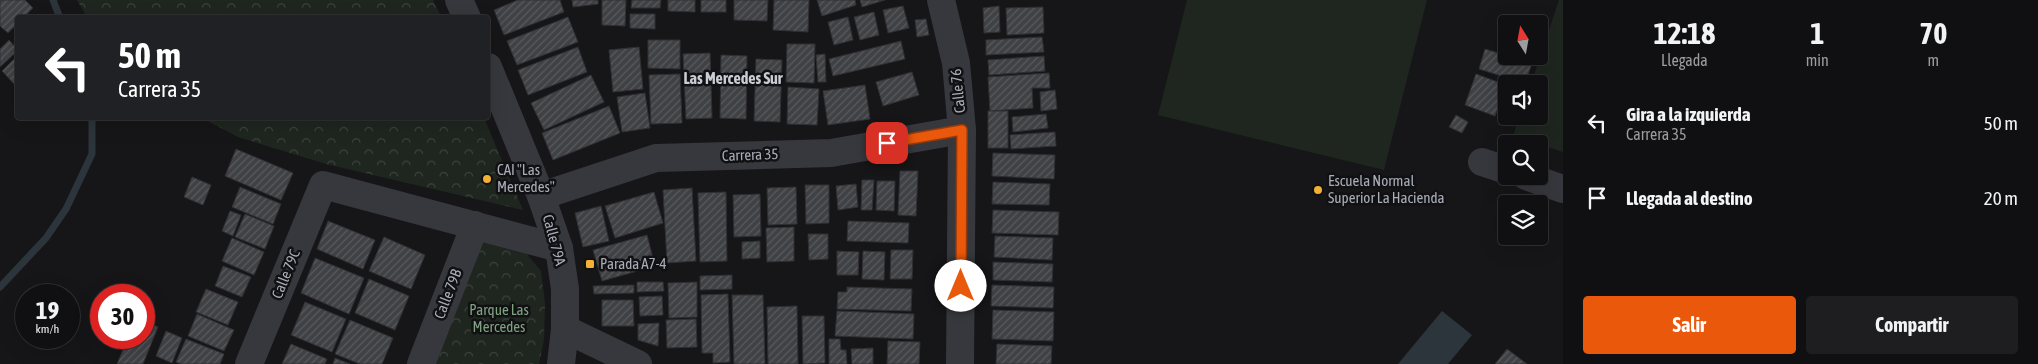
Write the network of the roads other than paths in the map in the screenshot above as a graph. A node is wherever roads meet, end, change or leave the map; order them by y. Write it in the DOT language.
graph roads {
  1 [pos="459,0"];
  2 [pos="941,0"];
  3 [pos="466,15"];
  4 [pos="490,72"];
  5 [pos="962,130"];
  6 [pos="1548,183"];
  7 [pos="1563,188"];
  8 [pos="541,196"];
  9 [pos="475,225"];
  10 [pos="560,248"];
  11 [pos="565,329"];
  12 [pos="249,364"];
  13 [pos="421,364"];
  14 [pos="560,364"];
  15 [pos="638,364"];
  16 [pos="960,364"];
  1 -- 3 [label="street"];
  2 -- 5 [label="street, Calle 76"];
  4 -- 8 [label="street, Calle 79A"];
  5 -- 8 [label="street, Carrera 35"];
  5 -- 16 [label="street, Calle 76"];
  6 -- 7 [label="street"];
  8 -- 10 [label="street, Calle 79A"];
  9 -- 10 [label="street"];
  9 -- 12 [label="street, Calle 79C"];
  9 -- 13 [label="street, Calle 79B"];
  10 -- 11 [label="street, Calle 79A"];
  11 -- 14 [label="street, Calle 79A"];
  11 -- 15 [label="street"];
}
